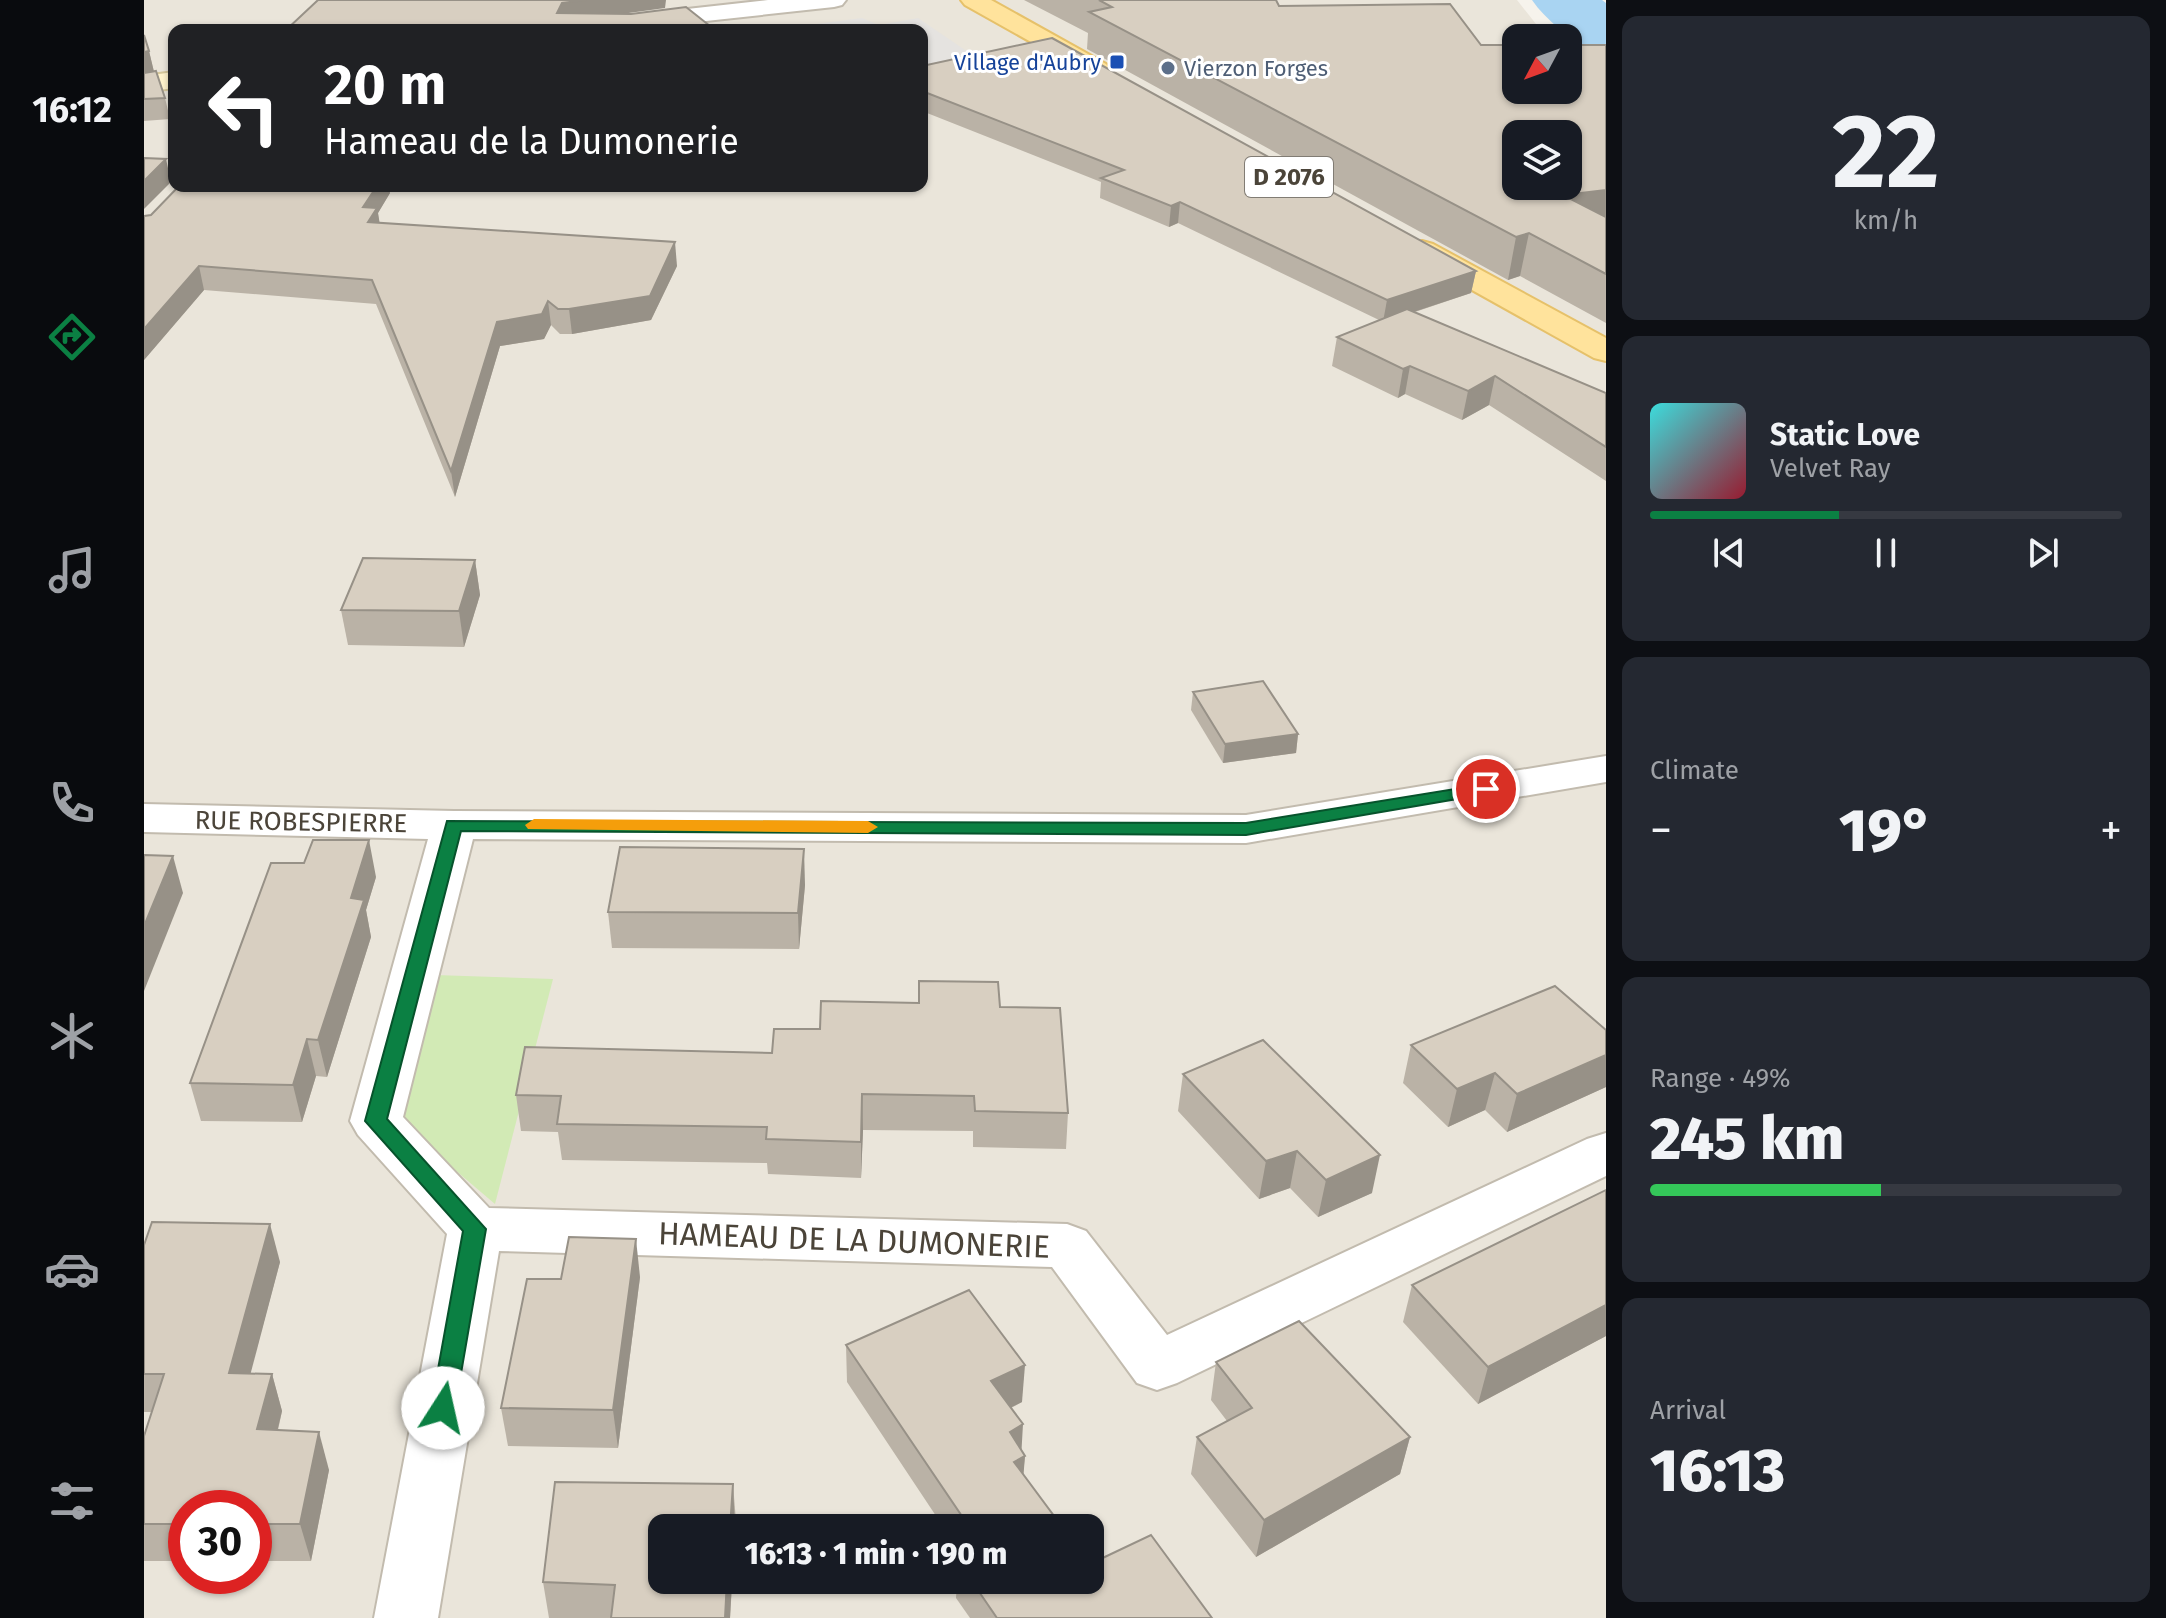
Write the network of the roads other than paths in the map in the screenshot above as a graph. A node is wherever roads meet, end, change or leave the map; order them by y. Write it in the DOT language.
graph roads {
  1 [pos="834,0"];
  2 [pos="973,0"];
  3 [pos="658,20"];
  4 [pos="168,81"];
  5 [pos="144,84"];
  6 [pos="1126,85"];
  7 [pos="1399,237"];
  8 [pos="1606,351"];
  9 [pos="1606,769"];
  10 [pos="144,818"];
  11 [pos="454,825"];
  12 [pos="1606,1153"];
  13 [pos="475,1229"];
  14 [pos="406,1618"];
  1 -- 3 [label="street"];
  2 -- 6 [label="main road"];
  4 -- 5 [label="street"];
  7 -- 8 [label="main road"];
  9 -- 11 [label="street, RUE ROBESPIERRE"];
  10 -- 11 [label="street, RUE ROBESPIERRE"];
  11 -- 13 [label="street"];
  12 -- 13 [label="street, HAMEAU DE LA DUMONERIE"];
  13 -- 14 [label="street"];
}
